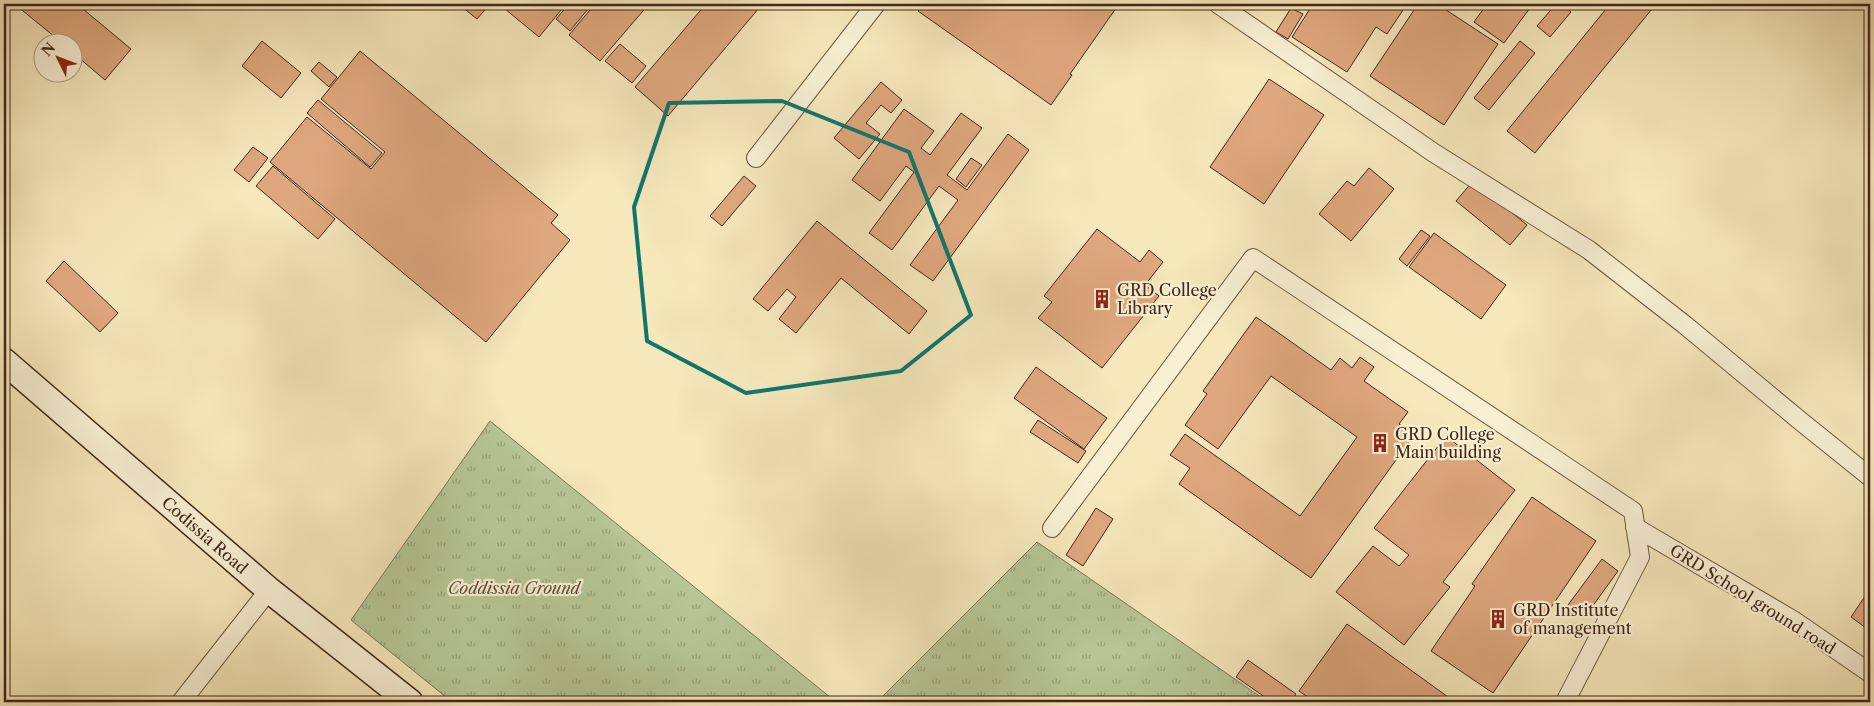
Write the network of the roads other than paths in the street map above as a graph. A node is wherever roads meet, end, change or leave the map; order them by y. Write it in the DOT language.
graph roads {
  1 [pos="876,4"];
  2 [pos="1218,4"];
  3 [pos="756,158"];
  4 [pos="4,361"];
  5 [pos="1870,477"];
  6 [pos="1636,526"];
  7 [pos="1052,528"];
  8 [pos="269,590"];
  9 [pos="1870,673"];
  10 [pos="181,702"];
  11 [pos="410,702"];
  12 [pos="1565,702"];
  1 -- 3 [label="street"];
  2 -- 5 [label="street"];
  4 -- 8 [label="street, Codissia Road"];
  6 -- 7 [label="street"];
  6 -- 9 [label="street, GRD School ground road"];
  6 -- 12 [label="street"];
  8 -- 10 [label="street"];
  8 -- 11 [label="street, Codissia Road"];
}
